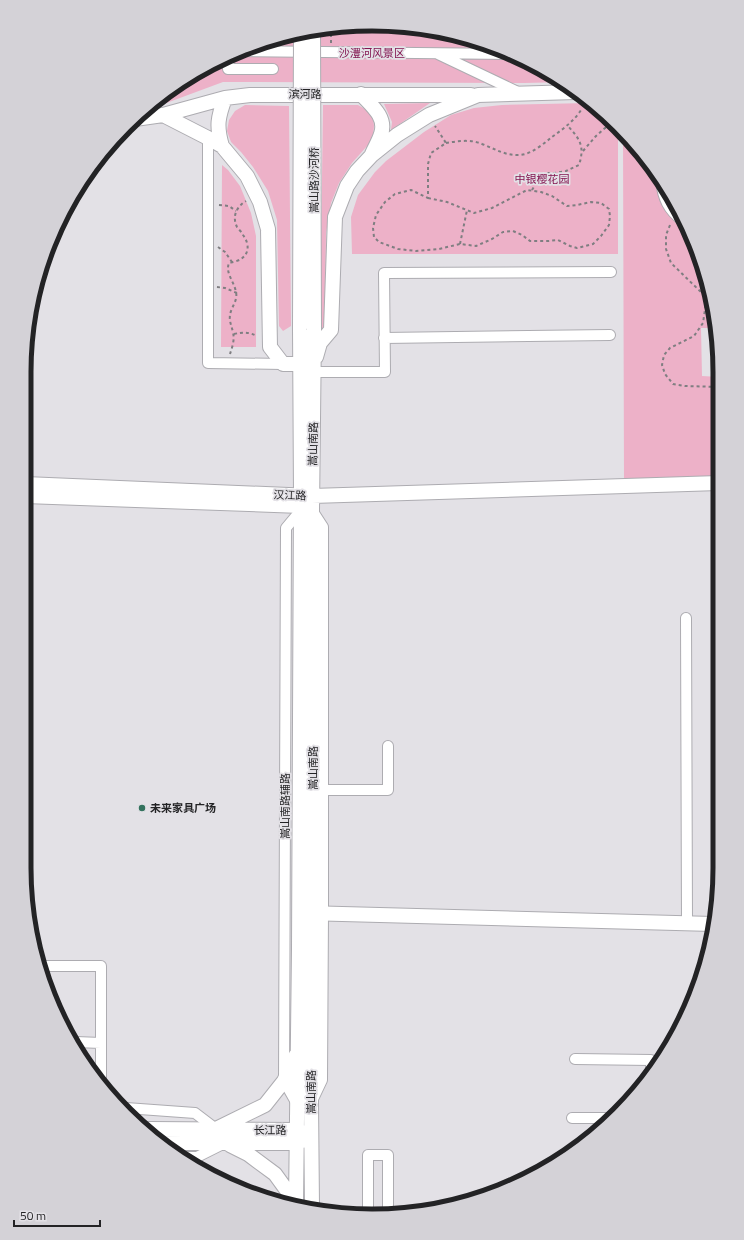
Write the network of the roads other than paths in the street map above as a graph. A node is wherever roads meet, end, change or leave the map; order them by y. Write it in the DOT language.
graph roads {
  1 [pos="314,36"];
  2 [pos="301,39"];
  3 [pos="257,51"];
  4 [pos="493,53"];
  5 [pos="437,54"];
  6 [pos="228,63"];
  7 [pos="273,69"];
  8 [pos="567,92"];
  9 [pos="361,94"];
  10 [pos="522,94"];
  11 [pos="478,95"];
  12 [pos="225,98"];
  13 [pos="163,115"];
  14 [pos="145,118"];
  15 [pos="208,138"];
  16 [pos="222,146"];
  17 [pos="372,155"];
  18 [pos="666,201"];
  19 [pos="672,210"];
  20 [pos="611,272"];
  21 [pos="307,329"];
  22 [pos="610,336"];
  23 [pos="384,338"];
  24 [pos="283,364"];
  25 [pos="309,367"];
  26 [pos="713,483"];
  27 [pos="31,484"];
  28 [pos="31,496"];
  29 [pos="305,504"];
  30 [pos="686,618"];
  31 [pos="388,746"];
  32 [pos="312,790"];
  33 [pos="299,913"];
  34 [pos="318,913"];
  35 [pos="687,923"];
  36 [pos="708,924"];
  37 [pos="299,950"];
  38 [pos="284,964"];
  39 [pos="46,966"];
  40 [pos="79,1042"];
  41 [pos="101,1043"];
  42 [pos="298,1051"];
  43 [pos="575,1059"];
  44 [pos="651,1064"];
  45 [pos="101,1076"];
  46 [pos="284,1081"];
  47 [pos="304,1104"];
  48 [pos="130,1108"];
  49 [pos="572,1118"];
  50 [pos="603,1118"];
  51 [pos="216,1129"];
  52 [pos="154,1130"];
  53 [pos="296,1136"];
  54 [pos="312,1137"];
  55 [pos="170,1143"];
  56 [pos="226,1143"];
  57 [pos="191,1157"];
  58 [pos="293,1199"];
  59 [pos="296,1200"];
  60 [pos="312,1203"];
  61 [pos="388,1208"];
  62 [pos="368,1209"];
  1 -- 21 [label="street, 嵩山路沙河桥, bridge"];
  2 -- 21 [label="street, 嵩山路沙河桥, bridge"];
  3 -- 5 [label="street"];
  4 -- 5 [label="street"];
  5 -- 10 [label="street"];
  6 -- 7 [label="street"];
  8 -- 10 [label="street, 滨河路"];
  9 -- 11 [label="street, 滨河路"];
  9 -- 12 [label="street, 滨河路"];
  9 -- 17 [label="street"];
  10 -- 11 [label="street, 滨河路"];
  11 -- 17 [label="street"];
  12 -- 13 [label="street, 滨河路"];
  12 -- 16 [label="street"];
  13 -- 14 [label="street, 滨河路"];
  13 -- 15 [label="street"];
  15 -- 16 [label="street"];
  15 -- 24 [label="street"];
  16 -- 24 [label="street"];
  17 -- 25 [label="street"];
  18 -- 19 [label="street"];
  20 -- 23 [label="street"];
  21 -- 25 [label="street, 嵩山南路"];
  22 -- 23 [label="street"];
  23 -- 25 [label="street"];
  24 -- 25 [label="street"];
  25 -- 29 [label="street, 嵩山南路"];
  26 -- 29 [label="street"];
  27 -- 29 [label="street, 汉江路"];
  28 -- 29 [label="street, 汉江路"];
  29 -- 32 [label="street, 嵩山南路"];
  29 -- 32 [label="street"];
  29 -- 38 [label="street, 嵩山南路辅路"];
  30 -- 35 [label="street"];
  31 -- 32 [label="street"];
  32 -- 33 [label="street, 嵩山南路"];
  32 -- 34 [label="street, 嵩山南路"];
  33 -- 34 [label="street"];
  33 -- 37 [label="street, 嵩山南路"];
  34 -- 35 [label="street"];
  34 -- 47 [label="street, 嵩山南路"];
  35 -- 36 [label="street"];
  37 -- 38 [label="street"];
  37 -- 42 [label="street, 嵩山南路"];
  38 -- 46 [label="street, 嵩山南路辅路"];
  39 -- 41 [label="street"];
  40 -- 41 [label="street"];
  41 -- 45 [label="street"];
  42 -- 46 [label="street"];
  42 -- 47 [label="street, 嵩山南路"];
  43 -- 44 [label="street"];
  46 -- 47 [label="street, 嵩山南路辅路"];
  46 -- 51 [label="street"];
  47 -- 53 [label="street, 嵩山南路"];
  47 -- 54 [label="street, 嵩山南路"];
  48 -- 51 [label="street"];
  49 -- 50 [label="street"];
  51 -- 52 [label="street, 长江路"];
  51 -- 53 [label="street, 长江路"];
  53 -- 54 [label="street, 长江路"];
  53 -- 56 [label="street, 长江路"];
  53 -- 59 [label="street, 嵩山南路"];
  54 -- 60 [label="street, 嵩山南路"];
  55 -- 56 [label="street, 长江路"];
  56 -- 57 [label="street"];
  56 -- 58 [label="street"];
  61 -- 62 [label="street"];
}
